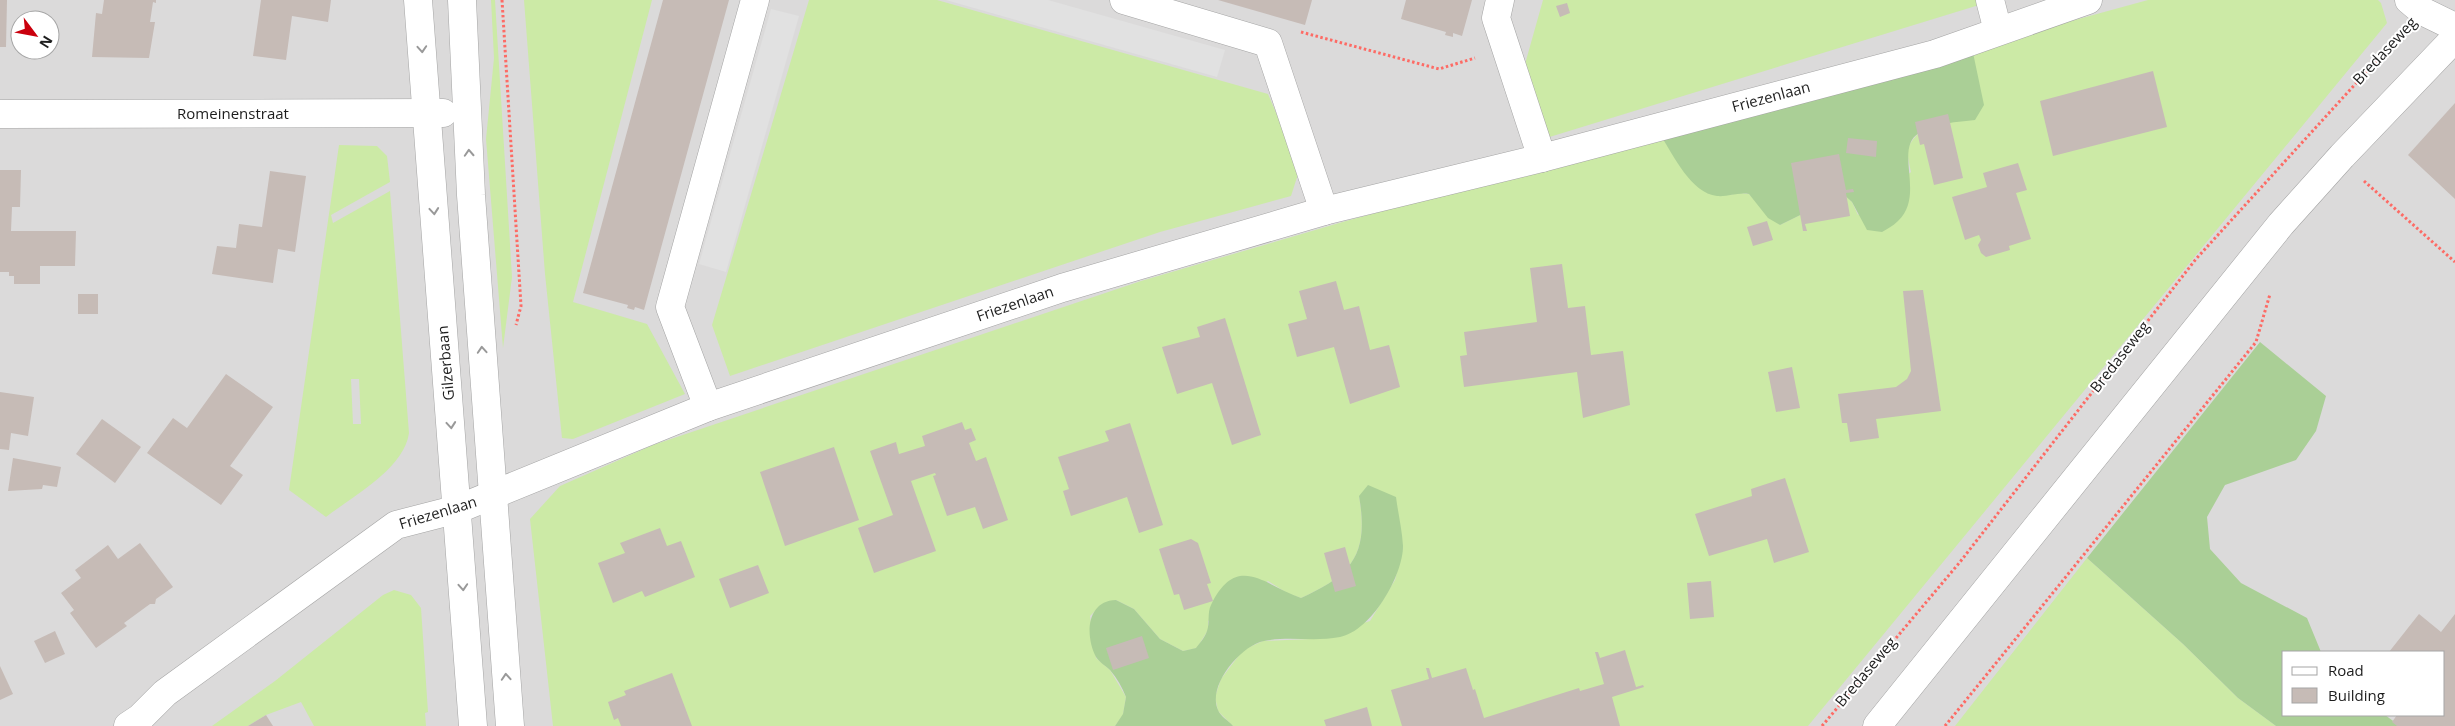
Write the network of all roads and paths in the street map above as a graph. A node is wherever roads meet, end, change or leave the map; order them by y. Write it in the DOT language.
graph roads {
  1 [pos="418,0"];
  2 [pos="462,0"];
  3 [pos="502,0"];
  4 [pos="755,0"];
  5 [pos="1124,0"];
  6 [pos="1500,0"];
  7 [pos="1990,0"];
  8 [pos="2088,0"];
  9 [pos="2416,6"];
  10 [pos="2455,27"];
  11 [pos="1998,31"];
  12 [pos="2455,38"];
  13 [pos="1268,43"];
  14 [pos="1505,49"];
  15 [pos="426,113"];
  16 [pos="466,113"];
  17 [pos="0,114"];
  18 [pos="1542,158"];
  19 [pos="2369,172"];
  20 [pos="2363,179"];
  21 [pos="2357,186"];
  22 [pos="1324,211"];
  23 [pos="2455,262"];
  24 [pos="2272,288"];
  25 [pos="514,334"];
  26 [pos="708,407"];
  27 [pos="493,495"];
  28 [pos="458,508"];
  29 [pos="138,723"];
  30 [pos="473,726"];
  31 [pos="510,726"];
  32 [pos="1822,726"];
  33 [pos="1877,726"];
  34 [pos="1944,726"];
  1 -- 15 [label="street, Gilzerbaan, one-way"];
  2 -- 16 [label="street"];
  3 -- 25 [label="path"];
  4 -- 26 [label="street"];
  5 -- 13 [label="street"];
  6 -- 14 [label="street"];
  7 -- 11 [label="street"];
  8 -- 11 [label="street, Friezenlaan"];
  9 -- 10 [label="street"];
  9 -- 32 [label="path, Bredaseweg"];
  11 -- 18 [label="street, Friezenlaan"];
  12 -- 33 [label="street"];
  13 -- 14 [label="path"];
  13 -- 22 [label="street"];
  14 -- 18 [label="street"];
  15 -- 16 [label="street, Romeinenstraat"];
  15 -- 17 [label="street, Romeinenstraat"];
  15 -- 28 [label="street, Gilzerbaan, one-way"];
  27 -- 16 [label="street, one-way"];
  18 -- 22 [label="street, Friezenlaan"];
  19 -- 20 [label="path"];
  20 -- 21 [label="path"];
  20 -- 23 [label="path"];
  22 -- 26 [label="street, Friezenlaan"];
  24 -- 34 [label="path"];
  26 -- 27 [label="street, Friezenlaan"];
  27 -- 28 [label="street, Friezenlaan"];
  31 -- 27 [label="street, one-way"];
  28 -- 29 [label="street, Friezenlaan"];
  28 -- 30 [label="street, Gilzerbaan, one-way"];
}
